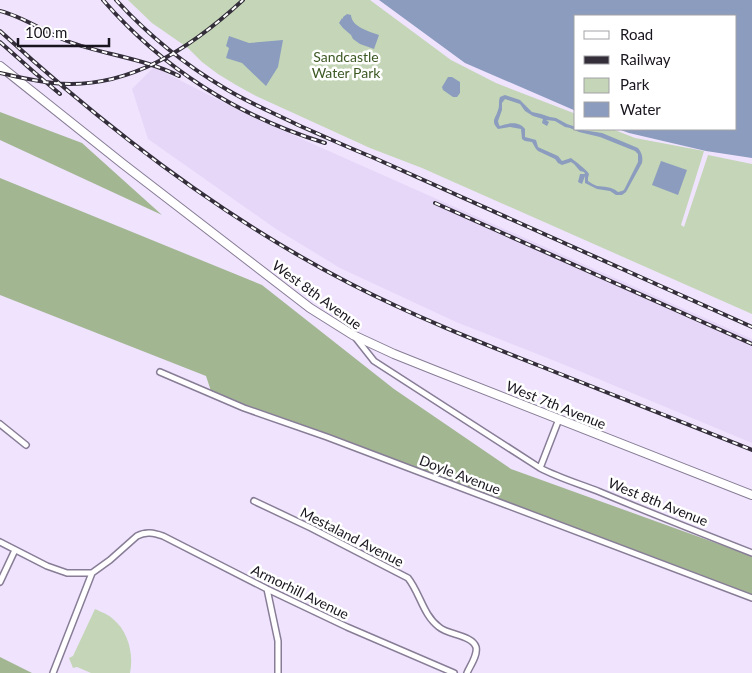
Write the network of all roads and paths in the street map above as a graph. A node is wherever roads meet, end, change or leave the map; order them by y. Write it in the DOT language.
graph roads {
  1 [pos="0,66"];
  2 [pos="353,335"];
  3 [pos="160,372"];
  4 [pos="559,419"];
  5 [pos="0,424"];
  6 [pos="26,445"];
  7 [pos="540,468"];
  8 [pos="752,495"];
  9 [pos="254,502"];
  10 [pos="0,542"];
  11 [pos="15,550"];
  12 [pos="752,553"];
  13 [pos="92,573"];
  14 [pos="0,582"];
  15 [pos="267,589"];
  16 [pos="752,598"];
  17 [pos="53,673"];
  18 [pos="278,673"];
  19 [pos="454,673"];
  20 [pos="467,673"];
  1 -- 2 [label="main road, West 8th Avenue"];
  2 -- 4 [label="main road, West 7th Avenue"];
  2 -- 7 [label="street, West 8th Avenue"];
  3 -- 16 [label="street, Doyle Avenue"];
  4 -- 7 [label="street"];
  4 -- 8 [label="main road, West 7th Avenue"];
  5 -- 6 [label="street"];
  7 -- 12 [label="street, West 8th Avenue"];
  9 -- 20 [label="street, Mestaland Avenue"];
  10 -- 11 [label="street"];
  11 -- 13 [label="street"];
  11 -- 14 [label="street"];
  13 -- 15 [label="street, Armorhill Avenue"];
  13 -- 17 [label="street"];
  15 -- 18 [label="street"];
  15 -- 19 [label="street, Armorhill Avenue"];
}
